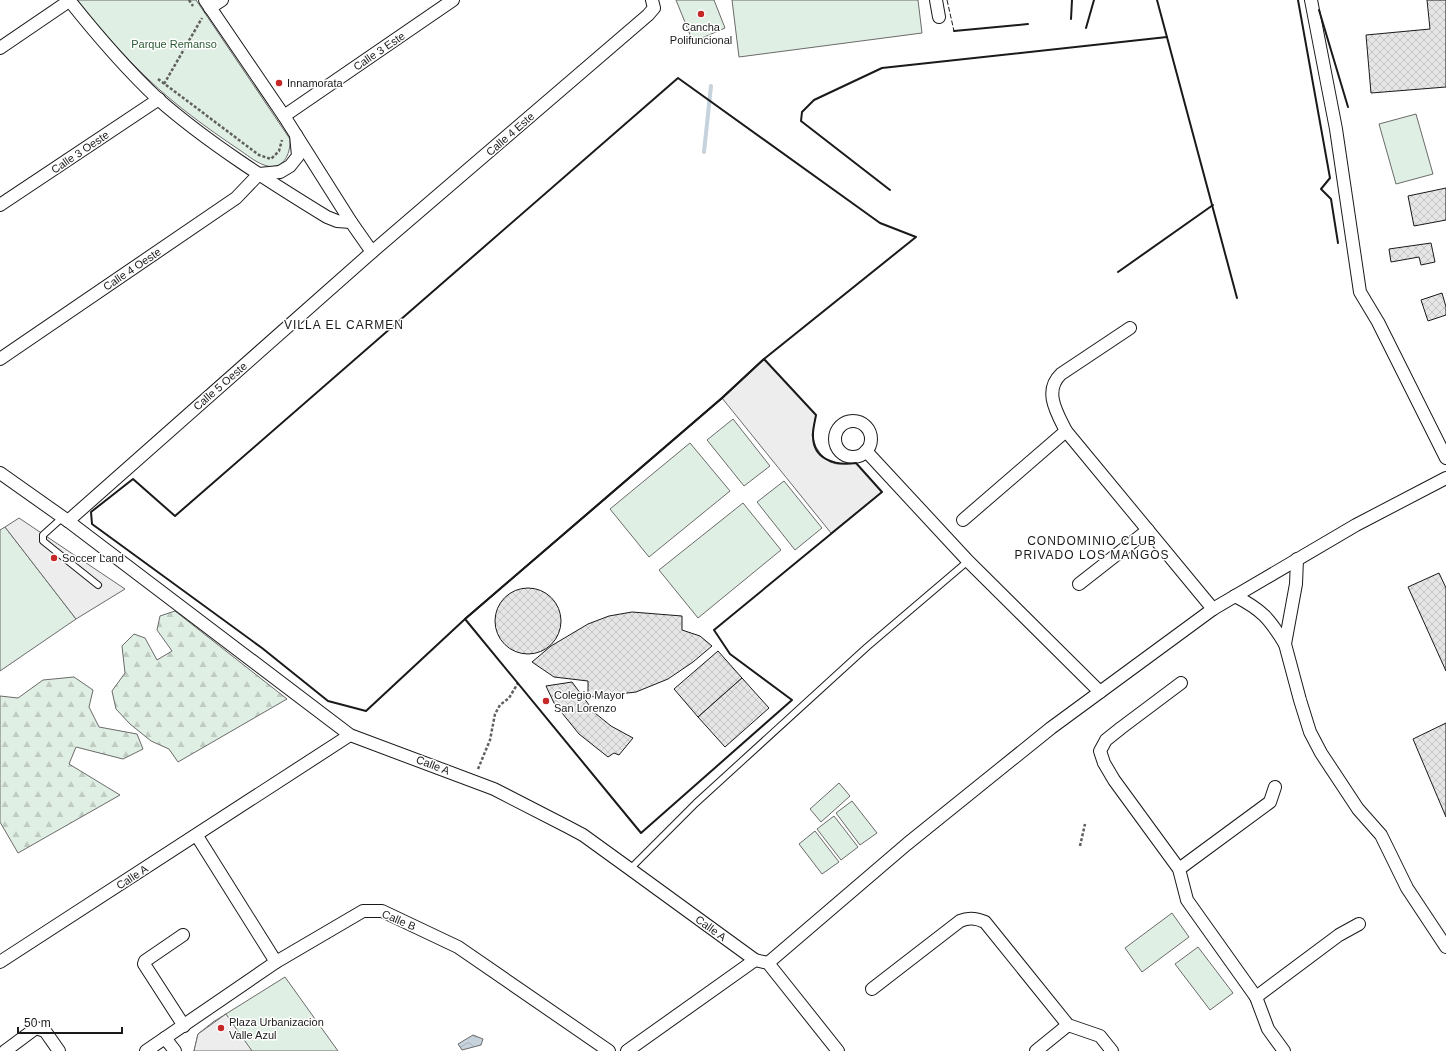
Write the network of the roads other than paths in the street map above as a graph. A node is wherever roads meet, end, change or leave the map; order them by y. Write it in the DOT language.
graph roads {
  1 [pos="69,0"];
  2 [pos="222,0"];
  3 [pos="453,0"];
  4 [pos="652,0"];
  5 [pos="936,0"];
  6 [pos="1311,0"];
  7 [pos="208,4"];
  8 [pos="939,17"];
  9 [pos="0,48"];
  10 [pos="159,99"];
  11 [pos="284,116"];
  12 [pos="296,135"];
  13 [pos="259,174"];
  14 [pos="0,205"];
  15 [pos="351,222"];
  16 [pos="372,252"];
  17 [pos="1130,328"];
  18 [pos="0,359"];
  19 [pos="1066,431"];
  20 [pos="866,451"];
  21 [pos="1446,458"];
  22 [pos="0,472"];
  23 [pos="1446,478"];
  24 [pos="66,519"];
  25 [pos="963,520"];
  26 [pos="1148,530"];
  27 [pos="1297,559"];
  28 [pos="968,561"];
  29 [pos="1079,584"];
  30 [pos="98,585"];
  31 [pos="1235,596"];
  32 [pos="1213,609"];
  33 [pos="1285,644"];
  34 [pos="1181,683"];
  35 [pos="1100,692"];
  36 [pos="350,735"];
  37 [pos="1275,788"];
  38 [pos="197,836"];
  39 [pos="630,868"];
  40 [pos="1179,869"];
  41 [pos="1359,924"];
  42 [pos="182,936"];
  43 [pos="1446,947"];
  44 [pos="755,960"];
  45 [pos="0,962"];
  46 [pos="276,962"];
  47 [pos="768,962"];
  48 [pos="872,989"];
  49 [pos="1256,997"];
  50 [pos="1068,1025"];
  51 [pos="184,1026"];
  52 [pos="165,1038"];
  53 [pos="5,1051"];
  54 [pos="59,1051"];
  55 [pos="146,1051"];
  56 [pos="175,1051"];
  57 [pos="609,1051"];
  58 [pos="627,1051"];
  59 [pos="838,1051"];
  60 [pos="1036,1051"];
  61 [pos="1112,1051"];
  62 [pos="1284,1051"];
  1 -- 9 [label="street"];
  1 -- 10 [label="street"];
  2 -- 7 [label="street"];
  3 -- 11 [label="street, Calle 3 Este"];
  4 -- 16 [label="street, Calle 4 Este"];
  5 -- 8 [label="street"];
  6 -- 21 [label="street"];
  7 -- 11 [label="street"];
  10 -- 13 [label="street"];
  10 -- 14 [label="street, Calle 3 Oeste"];
  11 -- 12 [label="street"];
  12 -- 13 [label="street"];
  12 -- 15 [label="street"];
  13 -- 15 [label="street"];
  13 -- 18 [label="street, Calle 4 Oeste"];
  15 -- 16 [label="street"];
  16 -- 24 [label="street, Calle 5 Oeste"];
  17 -- 19 [label="street"];
  19 -- 25 [label="street"];
  19 -- 26 [label="street"];
  20 -- 28 [label="street"];
  22 -- 24 [label="street"];
  23 -- 27 [label="street"];
  24 -- 30 [label="lane"];
  24 -- 36 [label="street"];
  26 -- 29 [label="street"];
  26 -- 32 [label="street"];
  27 -- 31 [label="street"];
  27 -- 33 [label="street"];
  28 -- 35 [label="street"];
  28 -- 39 [label="lane"];
  31 -- 32 [label="street"];
  31 -- 33 [label="street"];
  32 -- 35 [label="street"];
  33 -- 43 [label="street"];
  34 -- 40 [label="street"];
  35 -- 47 [label="street"];
  36 -- 38 [label="street, Calle A"];
  36 -- 39 [label="street, Calle A"];
  37 -- 40 [label="street"];
  38 -- 45 [label="street, Calle A"];
  38 -- 46 [label="street"];
  39 -- 44 [label="street, Calle A"];
  40 -- 49 [label="street"];
  41 -- 49 [label="street"];
  42 -- 51 [label="street"];
  44 -- 47 [label="street, Calle A"];
  44 -- 58 [label="street"];
  46 -- 51 [label="street, Calle B"];
  46 -- 57 [label="street, Calle B"];
  47 -- 59 [label="street"];
  48 -- 50 [label="street"];
  49 -- 62 [label="street"];
  50 -- 60 [label="street"];
  50 -- 61 [label="street"];
  51 -- 52 [label="street, Calle B"];
  52 -- 55 [label="street, Calle B"];
  52 -- 56 [label="street"];
  53 -- 54 [label="street"];
}
